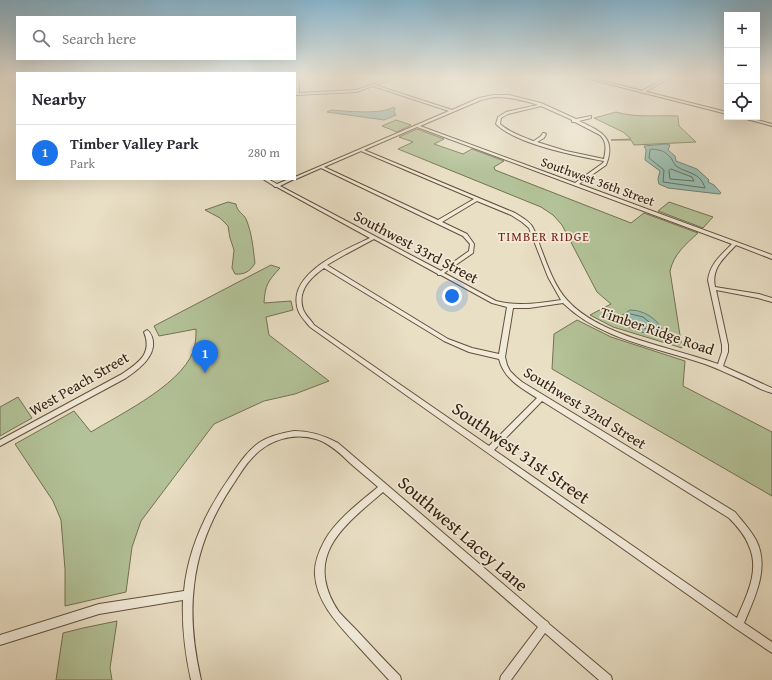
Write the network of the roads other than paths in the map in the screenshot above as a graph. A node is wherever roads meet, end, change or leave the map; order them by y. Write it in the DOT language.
graph roads {
  1 [pos="445,109"];
  2 [pos="457,109"];
  3 [pos="525,109"];
  4 [pos="548,109"];
  5 [pos="707,109"];
  6 [pos="452,111"];
  7 [pos="724,113"];
  8 [pos="590,117"];
  9 [pos="753,120"];
  10 [pos="574,121"];
  11 [pos="772,125"];
  12 [pos="417,126"];
  13 [pos="544,134"];
  14 [pos="535,142"];
  15 [pos="361,150"];
  16 [pos="606,160"];
  17 [pos="321,167"];
  18 [pos="296,177"];
  19 [pos="267,180"];
  20 [pos="290,180"];
  21 [pos="575,185"];
  22 [pos="276,186"];
  23 [pos="477,199"];
  24 [pos="438,222"];
  25 [pos="372,238"];
  26 [pos="735,243"];
  27 [pos="772,257"];
  28 [pos="323,265"];
  29 [pos="440,274"];
  30 [pos="712,288"];
  31 [pos="772,300"];
  32 [pos="564,301"];
  33 [pos="510,306"];
  34 [pos="147,332"];
  35 [pos="502,357"];
  36 [pos="720,367"];
  37 [pos="772,391"];
  38 [pos="541,398"];
  39 [pos="0,444"];
  40 [pos="489,450"];
  41 [pos="383,487"];
  42 [pos="188,595"];
  43 [pos="544,625"];
  44 [pos="738,625"];
  45 [pos="0,640"];
  46 [pos="772,648"];
  47 [pos="196,680"];
  48 [pos="396,680"];
  49 [pos="506,680"];
  50 [pos="607,680"];
  1 -- 6 [label="street"];
  2 -- 6 [label="street"];
  3 -- 14 [label="street"];
  4 -- 10 [label="street"];
  5 -- 7 [label="main road"];
  6 -- 12 [label="street"];
  8 -- 10 [label="street"];
  9 -- 11 [label="main road"];
  10 -- 16 [label="street"];
  12 -- 15 [label="street"];
  12 -- 21 [label="street, Southwest 36th Street"];
  13 -- 14 [label="street"];
  14 -- 16 [label="street"];
  15 -- 17 [label="street"];
  15 -- 23 [label="street, Timber Ridge Road"];
  16 -- 21 [label="street"];
  17 -- 18 [label="street"];
  17 -- 24 [label="street"];
  19 -- 22 [label="street, Southwest 33rd Street"];
  20 -- 22 [label="street"];
  21 -- 26 [label="street, Southwest 36th Street"];
  22 -- 25 [label="street, Southwest 33rd Street"];
  23 -- 24 [label="street"];
  23 -- 32 [label="street, Timber Ridge Road"];
  24 -- 29 [label="street"];
  25 -- 28 [label="street"];
  25 -- 29 [label="street, Southwest 33rd Street"];
  26 -- 27 [label="street, Southwest 36th Street"];
  26 -- 30 [label="street"];
  28 -- 35 [label="street"];
  28 -- 40 [label="street, Southwest 31st Street"];
  29 -- 33 [label="street, Southwest 33rd Street"];
  30 -- 31 [label="street"];
  30 -- 36 [label="street"];
  32 -- 33 [label="street, Southwest 33rd Street"];
  32 -- 36 [label="street, Timber Ridge Road"];
  33 -- 35 [label="street"];
  34 -- 39 [label="street, West Peach Street"];
  35 -- 38 [label="street, Southwest 32nd Street"];
  36 -- 37 [label="street, Timber Ridge Road"];
  38 -- 40 [label="street"];
  38 -- 44 [label="street, Southwest 32nd Street"];
  40 -- 44 [label="street, Southwest 31st Street"];
  41 -- 42 [label="street, Southwest Lacey Lane"];
  41 -- 43 [label="street, Southwest Lacey Lane"];
  41 -- 48 [label="street"];
  42 -- 45 [label="street"];
  42 -- 47 [label="street, Southwest Lacey Lane"];
  43 -- 49 [label="street"];
  43 -- 50 [label="street, Southwest Lacey Lane"];
  44 -- 46 [label="street, Southwest 31st Street"];
}
